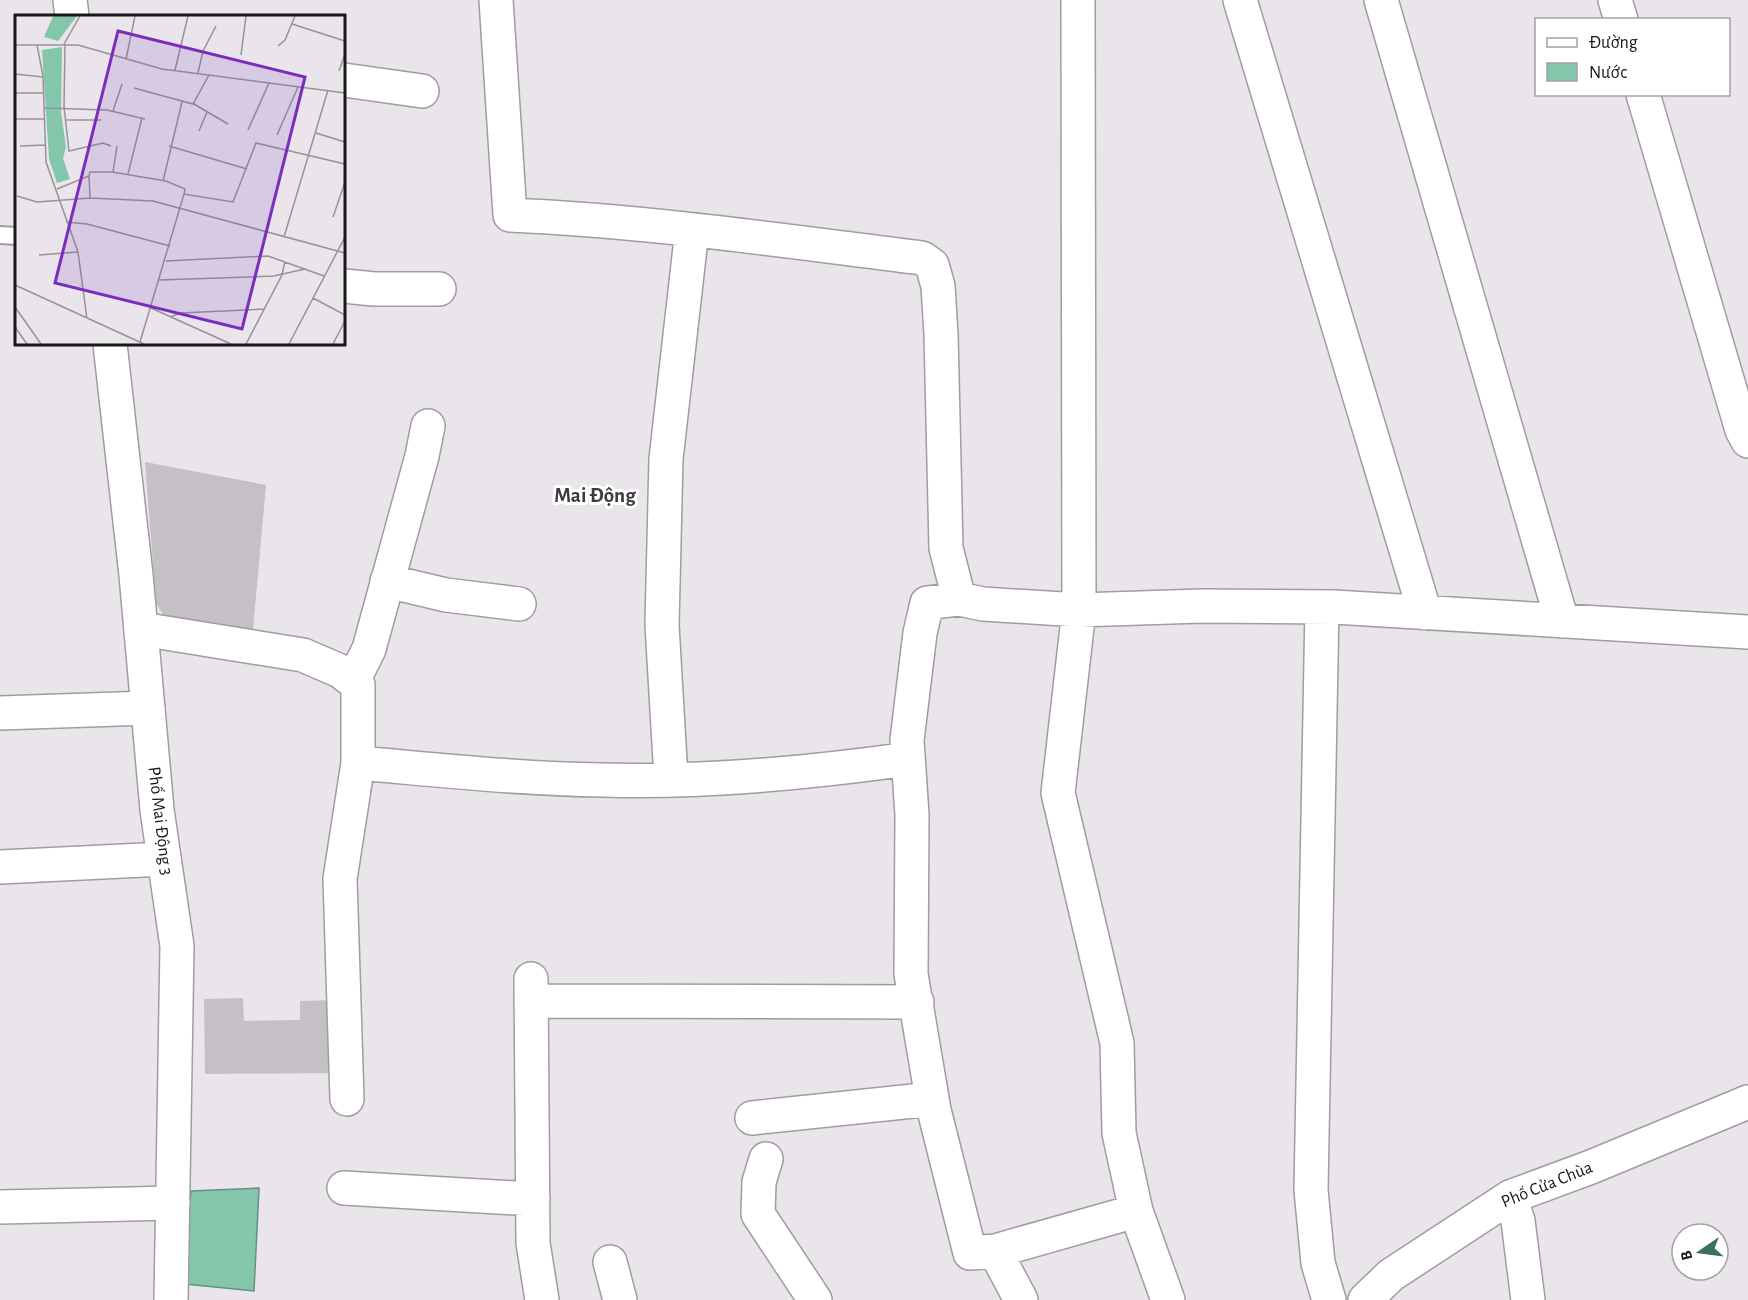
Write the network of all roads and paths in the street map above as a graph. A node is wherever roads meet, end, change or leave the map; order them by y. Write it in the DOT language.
graph roads {
  1 [pos="70,0"];
  2 [pos="496,0"];
  3 [pos="1078,0"];
  4 [pos="1239,0"];
  5 [pos="1381,0"];
  6 [pos="1615,0"];
  7 [pos="72,15"];
  8 [pos="1620,18"];
  9 [pos="345,80"];
  10 [pos="422,91"];
  11 [pos="1644,96"];
  12 [pos="692,230"];
  13 [pos="0,235"];
  14 [pos="15,236"];
  15 [pos="345,286"];
  16 [pos="439,289"];
  17 [pos="110,345"];
  18 [pos="428,426"];
  19 [pos="1748,441"];
  20 [pos="387,581"];
  21 [pos="959,598"];
  22 [pos="519,604"];
  23 [pos="1322,607"];
  24 [pos="1079,610"];
  25 [pos="1425,613"];
  26 [pos="1562,621"];
  27 [pos="141,629"];
  28 [pos="1748,632"];
  29 [pos="353,681"];
  30 [pos="147,708"];
  31 [pos="0,713"];
  32 [pos="908,759"];
  33 [pos="358,763"];
  34 [pos="671,778"];
  35 [pos="164,859"];
  36 [pos="0,867"];
  37 [pos="917,1002"];
  38 [pos="347,1099"];
  39 [pos="932,1099"];
  40 [pos="1748,1102"];
  41 [pos="752,1118"];
  42 [pos="766,1159"];
  43 [pos="344,1188"];
  44 [pos="1510,1197"];
  45 [pos="533,1199"];
  46 [pos="173,1203"];
  47 [pos="0,1208"];
  48 [pos="1136,1211"];
  49 [pos="995,1251"];
  50 [pos="610,1262"];
  51 [pos="171,1300"];
  52 [pos="542,1300"];
  53 [pos="620,1300"];
  54 [pos="815,1300"];
  55 [pos="1021,1300"];
  56 [pos="1168,1300"];
  57 [pos="1329,1300"];
  58 [pos="1365,1300"];
  59 [pos="1528,1300"];
  1 -- 7 [label="street"];
  2 -- 12 [label="street"];
  3 -- 24 [label="street"];
  4 -- 25 [label="street"];
  5 -- 26 [label="street"];
  6 -- 8 [label="street"];
  9 -- 10 [label="street"];
  11 -- 19 [label="street"];
  12 -- 21 [label="street"];
  12 -- 34 [label="street"];
  13 -- 14 [label="lane"];
  15 -- 16 [label="street"];
  17 -- 27 [label="street, Phố Mai Động 3"];
  18 -- 20 [label="street"];
  20 -- 22 [label="street"];
  20 -- 29 [label="street"];
  21 -- 24 [label="street"];
  21 -- 32 [label="street"];
  23 -- 24 [label="street"];
  23 -- 25 [label="street"];
  23 -- 57 [label="street"];
  24 -- 48 [label="street"];
  25 -- 26 [label="street"];
  26 -- 28 [label="street"];
  27 -- 29 [label="street"];
  27 -- 30 [label="street, Phố Mai Động 3"];
  29 -- 33 [label="street"];
  30 -- 31 [label="street"];
  30 -- 35 [label="street, Phố Mai Động 3"];
  32 -- 34 [label="street"];
  32 -- 37 [label="street"];
  33 -- 34 [label="street"];
  33 -- 38 [label="street"];
  35 -- 36 [label="street"];
  35 -- 46 [label="street, Phố Mai Động 3"];
  37 -- 39 [label="street"];
  37 -- 45 [label="street"];
  39 -- 41 [label="street"];
  39 -- 49 [label="street"];
  40 -- 44 [label="street, Phố Cửa Chùa"];
  42 -- 54 [label="street"];
  43 -- 45 [label="street"];
  44 -- 58 [label="street, Phố Cửa Chùa"];
  44 -- 59 [label="street"];
  45 -- 52 [label="street"];
  46 -- 47 [label="street"];
  46 -- 51 [label="street, Phố Mai Động 3"];
  48 -- 49 [label="street"];
  48 -- 56 [label="street"];
  49 -- 55 [label="street"];
  50 -- 53 [label="street"];
}
